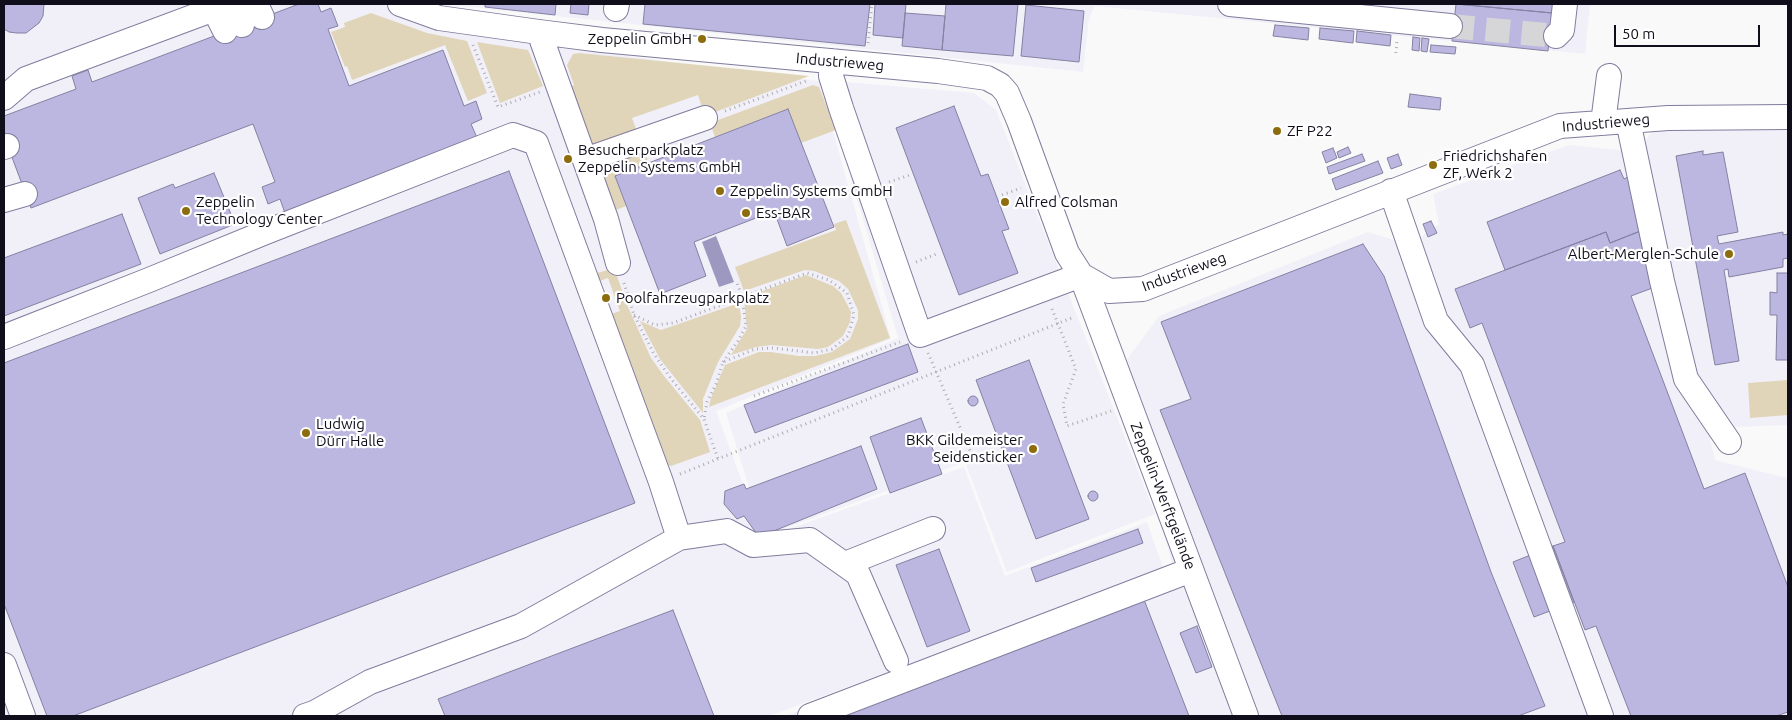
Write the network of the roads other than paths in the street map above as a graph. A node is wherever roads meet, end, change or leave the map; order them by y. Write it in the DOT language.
graph roads {
  1 [pos="400,4"];
  2 [pos="1230,4"];
  3 [pos="1565,4"];
  4 [pos="243,16"];
  5 [pos="470,22"];
  6 [pos="1450,26"];
  7 [pos="539,32"];
  8 [pos="1556,36"];
  9 [pos="830,61"];
  10 [pos="1609,76"];
  11 [pos="4,98"];
  12 [pos="1788,116"];
  13 [pos="705,118"];
  14 [pos="1628,121"];
  15 [pos="1603,123"];
  16 [pos="585,160"];
  17 [pos="1391,192"];
  18 [pos="611,238"];
  19 [pos="576,251"];
  20 [pos="618,263"];
  21 [pos="1081,275"];
  22 [pos="4,337"];
  23 [pos="1728,442"];
  24 [pos="933,529"];
  25 [pos="679,538"];
  26 [pos="845,564"];
  27 [pos="1190,570"];
  28 [pos="896,661"];
  29 [pos="4,666"];
  30 [pos="23,716"];
  31 [pos="305,716"];
  32 [pos="810,716"];
  33 [pos="1246,716"];
  34 [pos="1601,716"];
  1 -- 5 [label="street, Industrieweg"];
  2 -- 6 [label="street"];
  3 -- 8 [label="street"];
  4 -- 11 [label="street"];
  5 -- 7 [label="street, Industrieweg"];
  7 -- 9 [label="street, Industrieweg"];
  7 -- 16 [label="street"];
  9 -- 21 [label="street, Industrieweg"];
  9 -- 21 [label="street"];
  10 -- 15 [label="street"];
  12 -- 14 [label="street, Industrieweg"];
  13 -- 16 [label="street"];
  14 -- 15 [label="street, Industrieweg"];
  14 -- 23 [label="street"];
  15 -- 17 [label="street, Industrieweg"];
  16 -- 18 [label="street"];
  17 -- 21 [label="street, Industrieweg"];
  17 -- 34 [label="street"];
  18 -- 19 [label="street"];
  18 -- 20 [label="street"];
  19 -- 22 [label="street"];
  19 -- 25 [label="street"];
  21 -- 27 [label="street, Zeppelin-Werftgelände"];
  24 -- 26 [label="street"];
  25 -- 26 [label="street"];
  25 -- 31 [label="street"];
  26 -- 28 [label="street"];
  27 -- 32 [label="street"];
  27 -- 33 [label="street, Zeppelin-Werftgelände"];
  29 -- 30 [label="street"];
}
